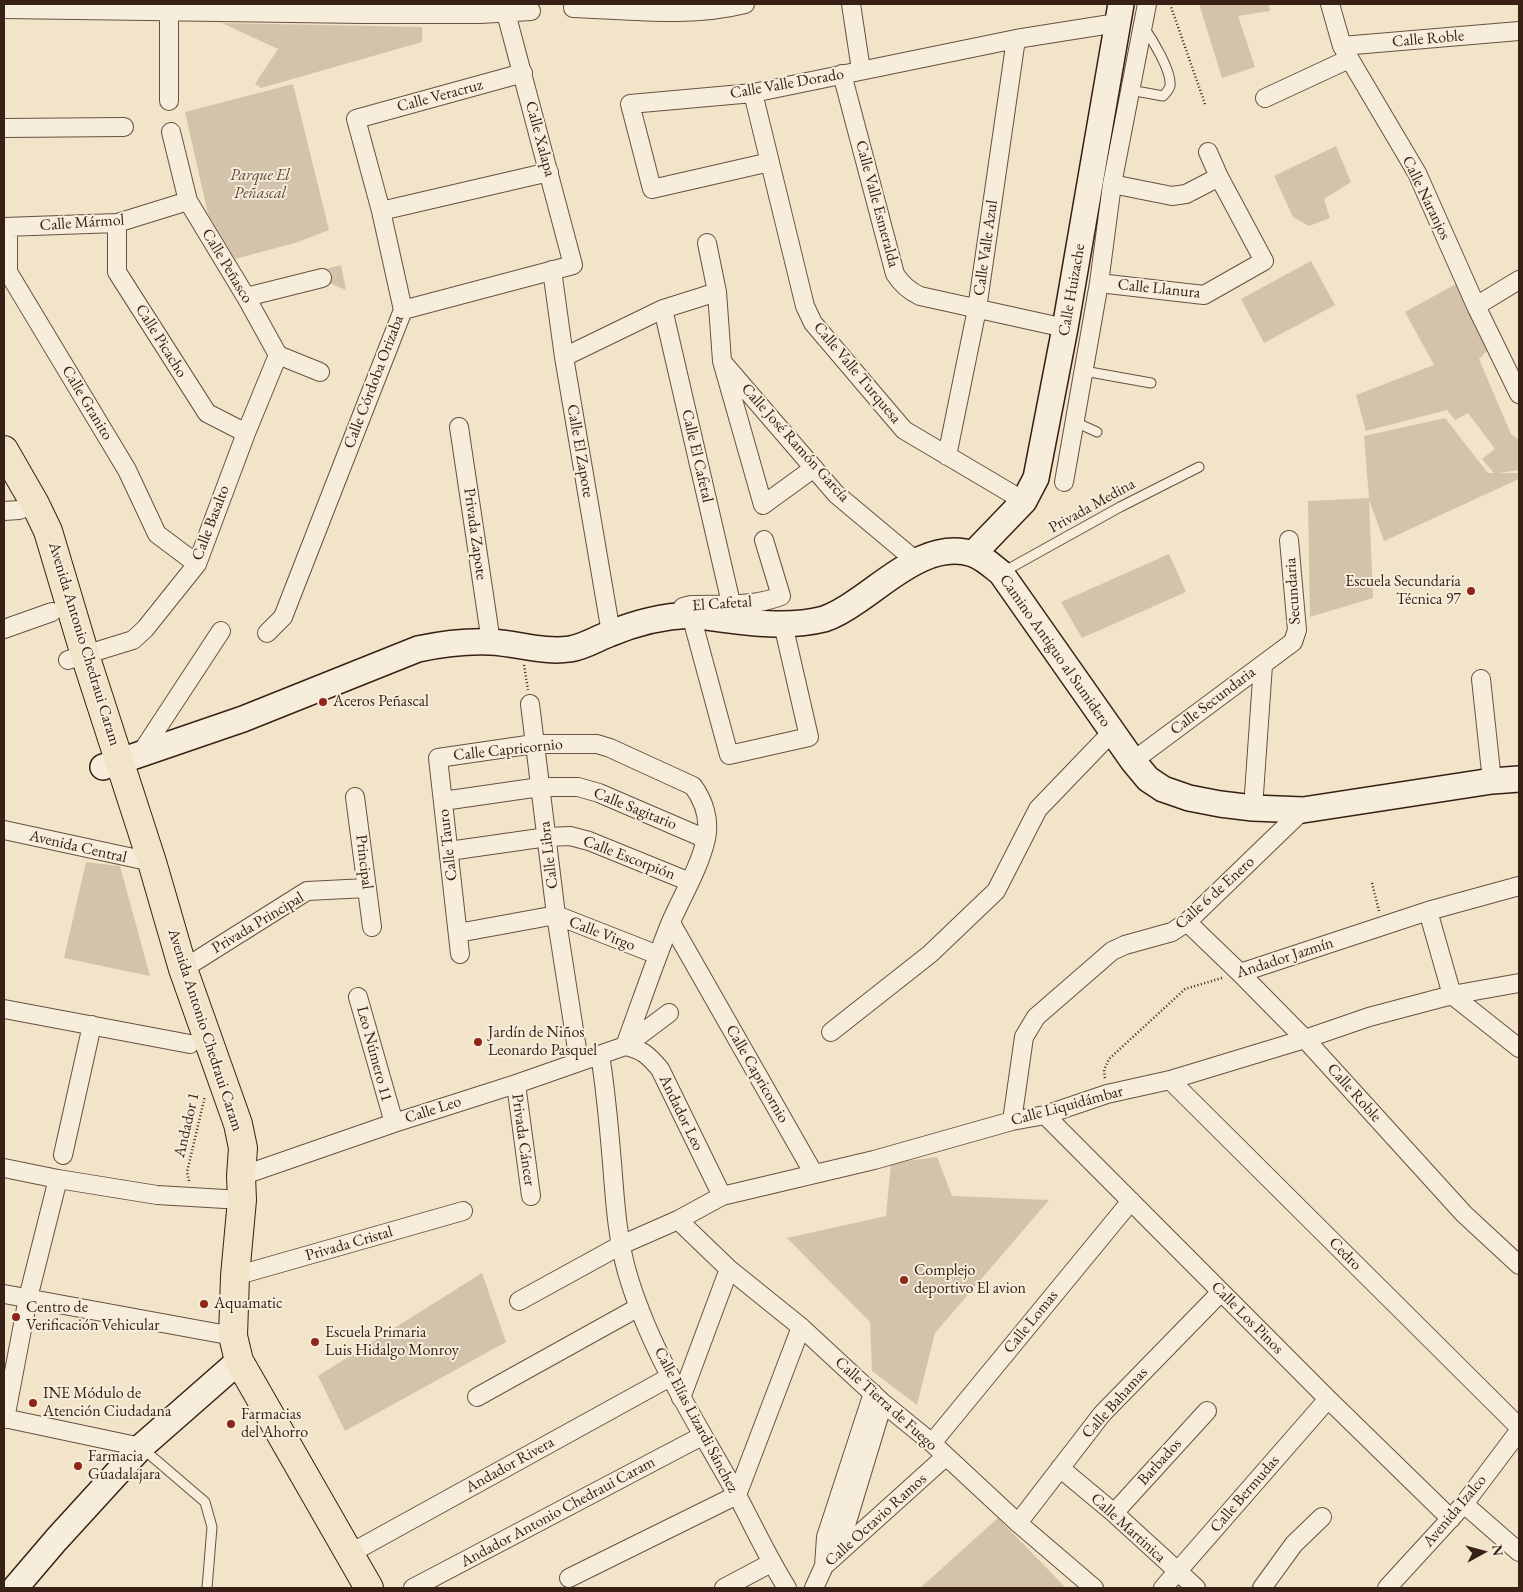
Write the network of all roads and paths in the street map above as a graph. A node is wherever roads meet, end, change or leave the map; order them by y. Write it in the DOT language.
graph roads {
  1 [pos="573,4"];
  2 [pos="745,4"];
  3 [pos="851,4"];
  4 [pos="1147,4"];
  5 [pos="1170,4"];
  6 [pos="1330,4"];
  7 [pos="169,7"];
  8 [pos="4,9"];
  9 [pos="364,9"];
  10 [pos="480,9"];
  11 [pos="531,11"];
  12 [pos="506,13"];
  13 [pos="1119,13"];
  14 [pos="1143,26"];
  15 [pos="1518,32"];
  16 [pos="1016,39"];
  17 [pos="1345,52"];
  18 [pos="861,70"];
  19 [pos="523,73"];
  20 [pos="842,74"];
  21 [pos="1130,90"];
  22 [pos="753,93"];
  23 [pos="1264,98"];
  24 [pos="169,101"];
  25 [pos="1205,104"];
  26 [pos="356,119"];
  27 [pos="124,127"];
  28 [pos="4,128"];
  29 [pos="171,132"];
  30 [pos="1208,152"];
  31 [pos="770,162"];
  32 [pos="549,172"];
  33 [pos="1219,177"];
  34 [pos="1112,184"];
  35 [pos="188,201"];
  36 [pos="381,211"];
  37 [pos="117,223"];
  38 [pos="6,227"];
  39 [pos="707,243"];
  40 [pos="552,270"];
  41 [pos="322,278"];
  42 [pos="1519,280"];
  43 [pos="1099,283"];
  44 [pos="718,292"];
  45 [pos="246,297"];
  46 [pos="1476,306"];
  47 [pos="663,309"];
  48 [pos="977,309"];
  49 [pos="403,310"];
  50 [pos="1065,328"];
  51 [pos="278,356"];
  52 [pos="564,358"];
  53 [pos="722,361"];
  54 [pos="1084,371"];
  55 [pos="320,372"];
  56 [pos="1152,383"];
  57 [pos="1518,388"];
  58 [pos="1075,422"];
  59 [pos="460,427"];
  60 [pos="1097,432"];
  61 [pos="246,433"];
  62 [pos="4,450"];
  63 [pos="947,456"];
  64 [pos="1199,467"];
  65 [pos="814,468"];
  66 [pos="1064,482"];
  67 [pos="4,483"];
  68 [pos="1024,501"];
  69 [pos="19,508"];
  70 [pos="764,540"];
  71 [pos="1289,540"];
  72 [pos="973,554"];
  73 [pos="916,561"];
  74 [pos="197,564"];
  75 [pos="1001,573"];
  76 [pos="731,603"];
  77 [pos="52,612"];
  78 [pos="691,615"];
  79 [pos="665,617"];
  80 [pos="783,624"];
  81 [pos="4,629"];
  82 [pos="221,631"];
  83 [pos="267,633"];
  84 [pos="611,633"];
  85 [pos="491,642"];
  86 [pos="1293,642"];
  87 [pos="522,646"];
  88 [pos="77,657"];
  89 [pos="1263,664"];
  90 [pos="1481,679"];
  91 [pos="530,704"];
  92 [pos="1112,732"];
  93 [pos="534,744"];
  94 [pos="438,758"];
  95 [pos="122,760"];
  96 [pos="1133,761"];
  97 [pos="1519,779"];
  98 [pos="1492,781"];
  99 [pos="540,788"];
  100 [pos="355,798"];
  101 [pos="443,801"];
  102 [pos="1253,808"];
  103 [pos="1303,810"];
  104 [pos="4,830"];
  105 [pos="547,837"];
  106 [pos="706,839"];
  107 [pos="449,851"];
  108 [pos="141,861"];
  109 [pos="690,882"];
  110 [pos="1372,884"];
  111 [pos="1519,886"];
  112 [pos="367,888"];
  113 [pos="1428,911"];
  114 [pos="556,916"];
  115 [pos="1187,922"];
  116 [pos="671,923"];
  117 [pos="1383,926"];
  118 [pos="372,927"];
  119 [pos="458,933"];
  120 [pos="460,954"];
  121 [pos="658,955"];
  122 [pos="183,969"];
  123 [pos="1240,973"];
  124 [pos="1519,983"];
  125 [pos="1452,995"];
  126 [pos="358,997"];
  127 [pos="4,1009"];
  128 [pos="669,1013"];
  129 [pos="92,1026"];
  130 [pos="831,1032"];
  131 [pos="1305,1039"];
  132 [pos="190,1044"];
  133 [pos="625,1046"];
  134 [pos="1519,1048"];
  135 [pos="600,1054"];
  136 [pos="579,1062"];
  137 [pos="1170,1080"];
  138 [pos="516,1084"];
  139 [pos="207,1087"];
  140 [pos="1107,1094"];
  141 [pos="1045,1115"];
  142 [pos="392,1117"];
  143 [pos="1012,1121"];
  144 [pos="63,1155"];
  145 [pos="4,1168"];
  146 [pos="814,1174"];
  147 [pos="58,1179"];
  148 [pos="241,1188"];
  149 [pos="531,1196"];
  150 [pos="722,1196"];
  151 [pos="192,1198"];
  152 [pos="1131,1201"];
  153 [pos="463,1212"];
  154 [pos="678,1220"];
  155 [pos="621,1245"];
  156 [pos="1519,1265"];
  157 [pos="730,1268"];
  158 [pos="235,1276"];
  159 [pos="1222,1292"];
  160 [pos="4,1294"];
  161 [pos="28,1298"];
  162 [pos="518,1300"];
  163 [pos="638,1307"];
  164 [pos="801,1327"];
  165 [pos="236,1349"];
  166 [pos="670,1377"];
  167 [pos="476,1397"];
  168 [pos="682,1398"];
  169 [pos="878,1398"];
  170 [pos="1328,1399"];
  171 [pos="1207,1411"];
  172 [pos="4,1419"];
  173 [pos="1519,1427"];
  174 [pos="1519,1431"];
  175 [pos="702,1436"];
  176 [pos="932,1444"];
  177 [pos="141,1447"];
  178 [pos="945,1457"];
  179 [pos="1060,1468"];
  180 [pos="737,1495"];
  181 [pos="1464,1504"];
  182 [pos="1114,1513"];
  183 [pos="1322,1517"];
  184 [pos="1450,1519"];
  185 [pos="1018,1523"];
  186 [pos="1519,1552"];
  187 [pos="350,1554"];
  188 [pos="771,1563"];
  189 [pos="824,1566"];
  190 [pos="1177,1572"];
  191 [pos="569,1578"];
  192 [pos="361,1586"];
  193 [pos="1090,1587"];
  194 [pos="15,1588"];
  195 [pos="207,1588"];
  196 [pos="413,1588"];
  197 [pos="724,1588"];
  198 [pos="787,1588"];
  199 [pos="814,1588"];
  200 [pos="1163,1588"];
  201 [pos="1196,1588"];
  202 [pos="1262,1588"];
  203 [pos="1388,1588"];
  1 -- 2 [label="street"];
  3 -- 18 [label="street"];
  4 -- 14 [label="street, Calle Huizache"];
  5 -- 25 [label="path"];
  6 -- 17 [label="street, Calle Naranjos"];
  7 -- 8 [label="street"];
  7 -- 9 [label="street"];
  7 -- 24 [label="street"];
  9 -- 10 [label="street"];
  10 -- 12 [label="street"];
  11 -- 12 [label="street"];
  12 -- 19 [label="street, Calle Xalapa"];
  13 -- 16 [label="street, Calle Valle Dorado"];
  13 -- 50 [label="main road, Calle Huizache"];
  14 -- 21 [label="street, Calle Huizache"];
  14 -- 21 [label="lane"];
  15 -- 17 [label="street, Calle Roble"];
  16 -- 18 [label="street, Calle Valle Dorado"];
  16 -- 48 [label="street, Calle Valle Azul"];
  17 -- 23 [label="street, Calle Roble"];
  17 -- 46 [label="street, Calle Naranjos"];
  18 -- 20 [label="street, Calle Valle Dorado"];
  19 -- 26 [label="street, Calle Veracruz"];
  19 -- 32 [label="street, Calle Xalapa"];
  20 -- 22 [label="street, Calle Valle Dorado"];
  20 -- 48 [label="street, Calle Valle Esmeralda"];
  21 -- 34 [label="street, Calle Huizache"];
  22 -- 31 [label="street, Calle Valle Turquesa"];
  22 -- 31 [label="street, Calle Valle Dorado"];
  26 -- 36 [label="street, Calle Córdoba Orizaba"];
  27 -- 28 [label="street"];
  29 -- 35 [label="street, Calle Peñasco"];
  30 -- 33 [label="street"];
  31 -- 63 [label="street, Calle Valle Turquesa"];
  32 -- 36 [label="street"];
  32 -- 40 [label="street, Calle Xalapa"];
  33 -- 34 [label="street"];
  33 -- 43 [label="street, Calle Llanura"];
  34 -- 43 [label="street, Calle Huizache"];
  35 -- 37 [label="street, Calle Mármol"];
  35 -- 45 [label="street, Calle Peñasco"];
  36 -- 49 [label="street, Calle Córdoba Orizaba"];
  37 -- 38 [label="street, Calle Mármol"];
  37 -- 61 [label="street, Calle Picacho"];
  38 -- 74 [label="street, Calle Granito"];
  39 -- 44 [label="street"];
  40 -- 49 [label="street"];
  40 -- 52 [label="street, Calle El Zapote"];
  41 -- 45 [label="street"];
  42 -- 46 [label="street"];
  43 -- 54 [label="street, Calle Huizache"];
  44 -- 47 [label="street"];
  44 -- 53 [label="street"];
  45 -- 51 [label="street, Calle Peñasco"];
  46 -- 57 [label="street, Calle Naranjos"];
  47 -- 52 [label="street"];
  47 -- 76 [label="street, Calle El Cafetal"];
  48 -- 50 [label="street, Calle Valle Esmeralda"];
  48 -- 63 [label="street, Calle Valle Azul"];
  49 -- 83 [label="street, Calle Córdoba Orizaba"];
  50 -- 68 [label="main road, Calle Huizache"];
  51 -- 55 [label="street"];
  51 -- 61 [label="street, Calle Basalto"];
  52 -- 84 [label="street, Calle El Zapote"];
  53 -- 65 [label="street, Calle José Ramón García"];
  53 -- 65 [label="street"];
  54 -- 56 [label="lane"];
  54 -- 58 [label="street, Calle Huizache"];
  58 -- 60 [label="lane"];
  58 -- 66 [label="street, Calle Huizache"];
  59 -- 85 [label="street, Privada Zapote"];
  61 -- 74 [label="street, Calle Basalto"];
  62 -- 69 [label="main road, Avenida Antonio Chedraui Caram"];
  63 -- 68 [label="street, Calle Valle Turquesa"];
  64 -- 75 [label="lane, Privada Medina"];
  65 -- 73 [label="street, Calle José Ramón García"];
  67 -- 69 [label="main road, Avenida Antonio Chedraui Caram"];
  68 -- 72 [label="main road, Calle Huizache"];
  69 -- 77 [label="main road, Avenida Antonio Chedraui Caram"];
  69 -- 88 [label="main road, Avenida Antonio Chedraui Caram"];
  70 -- 76 [label="street, El Cafetal"];
  71 -- 86 [label="street, Secundaria"];
  72 -- 73 [label="main road, Camino Antiguo al Sumidero"];
  72 -- 75 [label="main road, Camino Antiguo al Sumidero"];
  73 -- 80 [label="main road, Camino Antiguo al Sumidero"];
  74 -- 88 [label="street, Calle Basalto"];
  75 -- 92 [label="main road, Camino Antiguo al Sumidero"];
  76 -- 79 [label="street, El Cafetal"];
  77 -- 81 [label="street"];
  77 -- 88 [label="main road, Avenida Antonio Chedraui Caram"];
  78 -- 79 [label="main road, Camino Antiguo al Sumidero"];
  78 -- 80 [label="main road, Camino Antiguo al Sumidero"];
  78 -- 80 [label="street"];
  79 -- 84 [label="main road, Camino Antiguo al Sumidero"];
  82 -- 95 [label="street"];
  84 -- 87 [label="main road, Camino Antiguo al Sumidero"];
  85 -- 87 [label="main road, Camino Antiguo al Sumidero"];
  85 -- 95 [label="main road, Camino Antiguo al Sumidero"];
  86 -- 89 [label="street, Calle Secundaria"];
  87 -- 91 [label="path"];
  88 -- 95 [label="main road, Avenida Antonio Chedraui Caram"];
  89 -- 96 [label="street, Calle Secundaria"];
  89 -- 102 [label="street"];
  90 -- 98 [label="street"];
  91 -- 93 [label="street, Calle Libra"];
  92 -- 96 [label="main road, Camino Antiguo al Sumidero"];
  92 -- 130 [label="street"];
  93 -- 94 [label="street, Calle Capricornio"];
  93 -- 99 [label="street, Calle Libra"];
  93 -- 106 [label="street, Calle Capricornio"];
  94 -- 101 [label="street, Calle Tauro"];
  95 -- 108 [label="main road, Avenida Antonio Chedraui Caram"];
  96 -- 102 [label="main road, Camino Antiguo al Sumidero"];
  97 -- 98 [label="main road, Camino Antiguo al Sumidero"];
  98 -- 103 [label="main road, Camino Antiguo al Sumidero"];
  99 -- 101 [label="street, Calle Sagitario"];
  99 -- 105 [label="street, Calle Libra"];
  99 -- 106 [label="street, Calle Sagitario"];
  100 -- 112 [label="street, Principal"];
  101 -- 107 [label="street, Calle Tauro"];
  102 -- 103 [label="main road, Camino Antiguo al Sumidero"];
  103 -- 115 [label="street, Calle 6 de Enero"];
  104 -- 108 [label="street, Avenida Central"];
  105 -- 107 [label="street, Calle Escorpión"];
  105 -- 109 [label="street, Calle Escorpión"];
  105 -- 114 [label="street, Calle Libra"];
  106 -- 109 [label="street, Calle Capricornio"];
  107 -- 119 [label="street, Calle Tauro"];
  108 -- 122 [label="main road, Avenida Antonio Chedraui Caram"];
  108 -- 132 [label="main road, Avenida Antonio Chedraui Caram"];
  109 -- 116 [label="street, Calle Capricornio"];
  110 -- 117 [label="path"];
  111 -- 113 [label="street, Andador Jazmín"];
  112 -- 118 [label="street, Principal"];
  112 -- 122 [label="street, Privada Principal"];
  113 -- 117 [label="street, Andador Jazmín"];
  113 -- 125 [label="street"];
  114 -- 119 [label="street, Calle Virgo"];
  114 -- 121 [label="street, Calle Virgo"];
  114 -- 136 [label="street, Calle Libra"];
  115 -- 123 [label="street, Calle Roble"];
  115 -- 143 [label="street, Calle 6 de Enero"];
  116 -- 121 [label="street, Calle Capricornio"];
  116 -- 146 [label="street, Calle Capricornio"];
  117 -- 123 [label="street, Andador Jazmín"];
  119 -- 120 [label="street, Calle Tauro"];
  121 -- 133 [label="street, Calle Capricornio"];
  122 -- 148 [label="main road, Avenida Antonio Chedraui Caram"];
  123 -- 131 [label="street, Calle Roble"];
  123 -- 140 [label="path, Andador Jazmín"];
  124 -- 125 [label="street, Calle Liquidámbar"];
  125 -- 131 [label="street, Calle Liquidámbar"];
  125 -- 134 [label="street"];
  126 -- 142 [label="street, Leo Número 11"];
  127 -- 129 [label="street"];
  128 -- 133 [label="street, Calle Leo"];
  129 -- 132 [label="street"];
  129 -- 144 [label="street"];
  131 -- 137 [label="street, Calle Liquidámbar"];
  131 -- 156 [label="street, Calle Roble"];
  132 -- 139 [label="main road, Avenida Antonio Chedraui Caram"];
  133 -- 135 [label="street, Calle Leo"];
  133 -- 150 [label="street, Andador Leo"];
  135 -- 136 [label="street, Calle Leo"];
  135 -- 155 [label="street"];
  136 -- 138 [label="street, Calle Leo"];
  137 -- 140 [label="street, Calle Liquidámbar"];
  137 -- 173 [label="street, Cedro"];
  138 -- 142 [label="street, Calle Leo"];
  138 -- 149 [label="street, Privada Cáncer"];
  139 -- 148 [label="main road, Avenida Antonio Chedraui Caram"];
  139 -- 151 [label="path, Andador 1"];
  140 -- 141 [label="street, Calle Liquidámbar"];
  141 -- 143 [label="street, Calle Liquidámbar"];
  141 -- 152 [label="street, Calle Los Pinos"];
  142 -- 148 [label="street, Calle Leo"];
  143 -- 146 [label="street, Calle Liquidámbar"];
  145 -- 147 [label="street"];
  146 -- 150 [label="street, Calle Liquidámbar"];
  147 -- 151 [label="street"];
  147 -- 161 [label="street"];
  148 -- 151 [label="street"];
  148 -- 158 [label="main road"];
  150 -- 154 [label="street, Calle Liquidámbar"];
  152 -- 159 [label="street, Calle Los Pinos"];
  152 -- 176 [label="street, Calle Lomas"];
  153 -- 158 [label="street, Privada Cristal"];
  154 -- 155 [label="street, Calle Liquidámbar"];
  154 -- 157 [label="street, Calle Tierra de Fuego"];
  155 -- 162 [label="street, Calle Liquidámbar"];
  155 -- 163 [label="street, Calle Elías Lizardi Sánchez"];
  157 -- 164 [label="street, Calle Tierra de Fuego"];
  157 -- 168 [label="street"];
  158 -- 165 [label="main road"];
  159 -- 170 [label="street, Calle Los Pinos"];
  159 -- 179 [label="street, Calle Bahamas"];
  160 -- 161 [label="street"];
  161 -- 165 [label="street"];
  161 -- 172 [label="street"];
  163 -- 166 [label="street, Calle Elías Lizardi Sánchez"];
  163 -- 167 [label="street"];
  164 -- 169 [label="street, Calle Tierra de Fuego"];
  164 -- 180 [label="street"];
  165 -- 177 [label="main road"];
  165 -- 187 [label="main road"];
  166 -- 168 [label="street, Calle Elías Lizardi Sánchez"];
  166 -- 187 [label="street, Andador Rivera"];
  168 -- 175 [label="street, Calle Elías Lizardi Sánchez"];
  169 -- 176 [label="street, Calle Tierra de Fuego"];
  169 -- 189 [label="street"];
  170 -- 184 [label="street, Calle Los Pinos"];
  170 -- 190 [label="street, Calle Bermudas"];
  171 -- 182 [label="street, Barbados"];
  172 -- 177 [label="street"];
  174 -- 181 [label="street, Avenida Izalco"];
  175 -- 180 [label="street, Calle Elías Lizardi Sánchez"];
  175 -- 196 [label="street, Andador Antonio Chedraui Caram"];
  176 -- 178 [label="street, Calle Tierra de Fuego"];
  177 -- 194 [label="main road"];
  177 -- 195 [label="lane"];
  178 -- 185 [label="street, Calle Tierra de Fuego"];
  178 -- 189 [label="street, Calle Octavio Ramos"];
  179 -- 182 [label="street, Calle Martinica"];
  179 -- 185 [label="street, Calle Bahamas"];
  180 -- 188 [label="street, Calle Elías Lizardi Sánchez"];
  180 -- 191 [label="street"];
  181 -- 184 [label="street, Avenida Izalco"];
  181 -- 186 [label="street"];
  182 -- 190 [label="street, Calle Martinica"];
  183 -- 202 [label="street"];
  184 -- 203 [label="street, Avenida Izalco"];
  185 -- 193 [label="street, Calle Tierra de Fuego"];
  187 -- 192 [label="main road"];
  188 -- 197 [label="street"];
  188 -- 198 [label="street, Calle Elías Lizardi Sánchez"];
  189 -- 199 [label="street, Calle Octavio Ramos"];
  190 -- 200 [label="street, Calle Bermudas"];
  190 -- 201 [label="street, Calle Martinica"];
}
